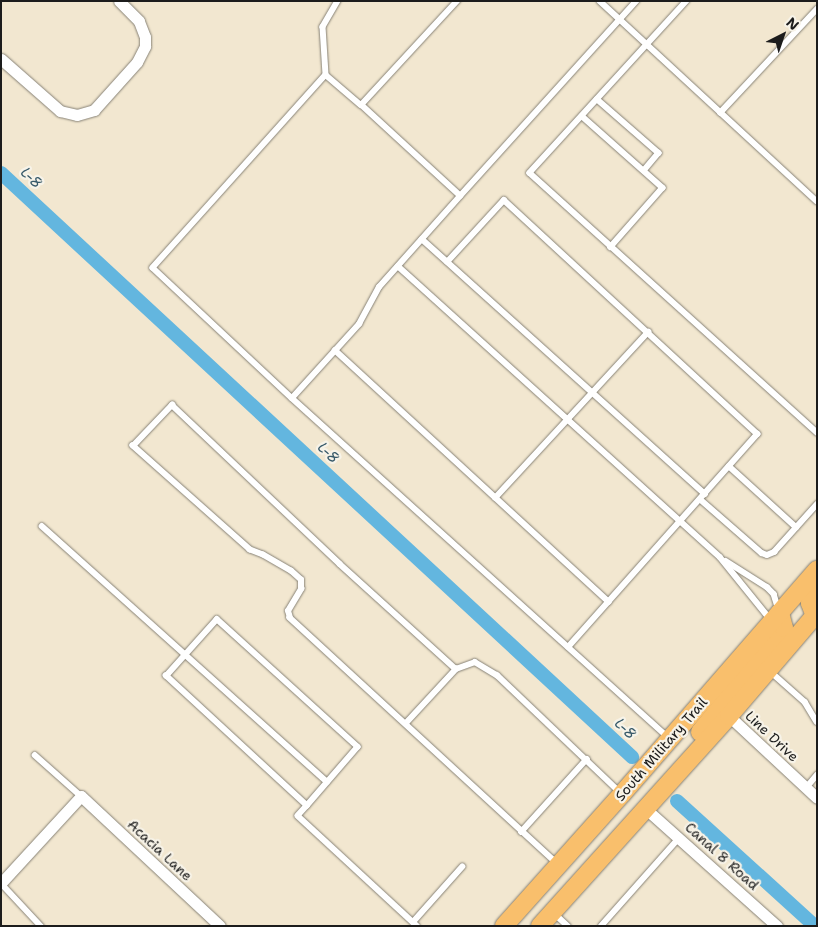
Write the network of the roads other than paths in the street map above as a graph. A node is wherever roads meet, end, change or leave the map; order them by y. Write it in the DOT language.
graph roads {
  1 [pos="119,1"];
  2 [pos="338,1"];
  3 [pos="457,1"];
  4 [pos="600,1"];
  5 [pos="636,1"];
  6 [pos="687,1"];
  7 [pos="817,9"];
  8 [pos="620,20"];
  9 [pos="646,44"];
  10 [pos="1,59"];
  11 [pos="326,74"];
  12 [pos="597,99"];
  13 [pos="361,105"];
  14 [pos="720,113"];
  15 [pos="582,116"];
  16 [pos="644,171"];
  17 [pos="460,196"];
  18 [pos="817,201"];
  19 [pos="422,239"];
  20 [pos="611,247"];
  21 [pos="447,262"];
  22 [pos="398,266"];
  23 [pos="648,332"];
  24 [pos="335,350"];
  25 [pos="592,392"];
  26 [pos="292,398"];
  27 [pos="568,420"];
  28 [pos="817,432"];
  29 [pos="729,466"];
  30 [pos="705,494"];
  31 [pos="495,498"];
  32 [pos="700,499"];
  33 [pos="817,504"];
  34 [pos="681,522"];
  35 [pos="42,526"];
  36 [pos="796,527"];
  37 [pos="720,557"];
  38 [pos="817,570"];
  39 [pos="817,588"];
  40 [pos="609,602"];
  41 [pos="816,616"];
  42 [pos="776,617"];
  43 [pos="569,647"];
  44 [pos="186,654"];
  45 [pos="764,665"];
  46 [pos="456,669"];
  47 [pos="729,716"];
  48 [pos="817,722"];
  49 [pos="406,723"];
  50 [pos="670,738"];
  51 [pos="35,754"];
  52 [pos="695,755"];
  53 [pos="587,759"];
  54 [pos="817,775"];
  55 [pos="327,782"];
  56 [pos="806,788"];
  57 [pos="622,794"];
  58 [pos="81,796"];
  59 [pos="817,798"];
  60 [pos="307,806"];
  61 [pos="646,809"];
  62 [pos="521,832"];
  63 [pos="679,838"];
  64 [pos="558,865"];
  65 [pos="462,867"];
  66 [pos="1,883"];
  67 [pos="552,912"];
  68 [pos="415,924"];
  69 [pos="41,926"];
  70 [pos="220,926"];
  71 [pos="504,926"];
  72 [pos="540,926"];
  73 [pos="568,926"];
  74 [pos="601,926"];
  75 [pos="777,926"];
  1 -- 10 [label="street"];
  2 -- 11 [label="lane"];
  3 -- 13 [label="lane"];
  4 -- 8 [label="lane"];
  5 -- 8 [label="lane"];
  6 -- 9 [label="lane"];
  7 -- 14 [label="lane"];
  8 -- 9 [label="lane"];
  8 -- 17 [label="lane"];
  9 -- 12 [label="lane"];
  9 -- 14 [label="lane"];
  11 -- 13 [label="lane"];
  11 -- 26 [label="lane"];
  12 -- 15 [label="lane"];
  12 -- 16 [label="lane"];
  13 -- 17 [label="lane"];
  14 -- 18 [label="lane"];
  15 -- 16 [label="lane"];
  15 -- 20 [label="lane"];
  16 -- 20 [label="lane"];
  17 -- 19 [label="lane"];
  19 -- 21 [label="lane"];
  19 -- 22 [label="lane"];
  20 -- 28 [label="lane"];
  21 -- 23 [label="lane"];
  21 -- 25 [label="lane"];
  22 -- 24 [label="lane"];
  22 -- 27 [label="lane"];
  23 -- 25 [label="lane"];
  23 -- 29 [label="lane"];
  24 -- 26 [label="lane"];
  24 -- 31 [label="lane"];
  25 -- 27 [label="lane"];
  25 -- 30 [label="lane"];
  26 -- 43 [label="lane"];
  27 -- 31 [label="lane"];
  27 -- 34 [label="lane"];
  29 -- 30 [label="lane"];
  29 -- 36 [label="lane"];
  30 -- 32 [label="lane"];
  31 -- 40 [label="lane"];
  32 -- 34 [label="lane"];
  32 -- 36 [label="lane"];
  33 -- 36 [label="lane"];
  34 -- 37 [label="lane"];
  34 -- 40 [label="lane"];
  35 -- 44 [label="lane"];
  37 -- 42 [label="lane"];
  37 -- 42 [label="lane"];
  38 -- 42 [label="main road, South Military Trail"];
  39 -- 41 [label="main road"];
  40 -- 43 [label="lane"];
  41 -- 45 [label="main road, South Military Trail"];
  42 -- 45 [label="main road"];
  42 -- 50 [label="main road, South Military Trail"];
  43 -- 50 [label="lane"];
  44 -- 55 [label="lane"];
  44 -- 55 [label="lane"];
  44 -- 60 [label="lane"];
  45 -- 47 [label="main road, South Military Trail"];
  45 -- 48 [label="lane"];
  45 -- 52 [label="main road"];
  46 -- 49 [label="lane"];
  46 -- 49 [label="lane"];
  46 -- 53 [label="lane"];
  47 -- 52 [label="main road, South Military Trail"];
  47 -- 56 [label="street, Line Drive"];
  49 -- 62 [label="lane"];
  50 -- 57 [label="main road, South Military Trail"];
  51 -- 58 [label="lane"];
  52 -- 61 [label="main road, South Military Trail"];
  53 -- 57 [label="lane"];
  53 -- 62 [label="lane"];
  54 -- 56 [label="lane"];
  55 -- 60 [label="lane"];
  56 -- 59 [label="street, Line Drive"];
  57 -- 64 [label="main road, South Military Trail"];
  58 -- 66 [label="street"];
  58 -- 70 [label="street, Acacia Lane"];
  60 -- 68 [label="lane"];
  61 -- 63 [label="street, Canal 8 Road"];
  61 -- 67 [label="main road, South Military Trail"];
  62 -- 64 [label="lane"];
  63 -- 74 [label="lane"];
  63 -- 75 [label="street, Canal 8 Road"];
  64 -- 71 [label="main road, South Military Trail"];
  65 -- 68 [label="lane"];
  66 -- 69 [label="lane"];
  67 -- 72 [label="main road, South Military Trail"];
  67 -- 73 [label="lane"];
}
